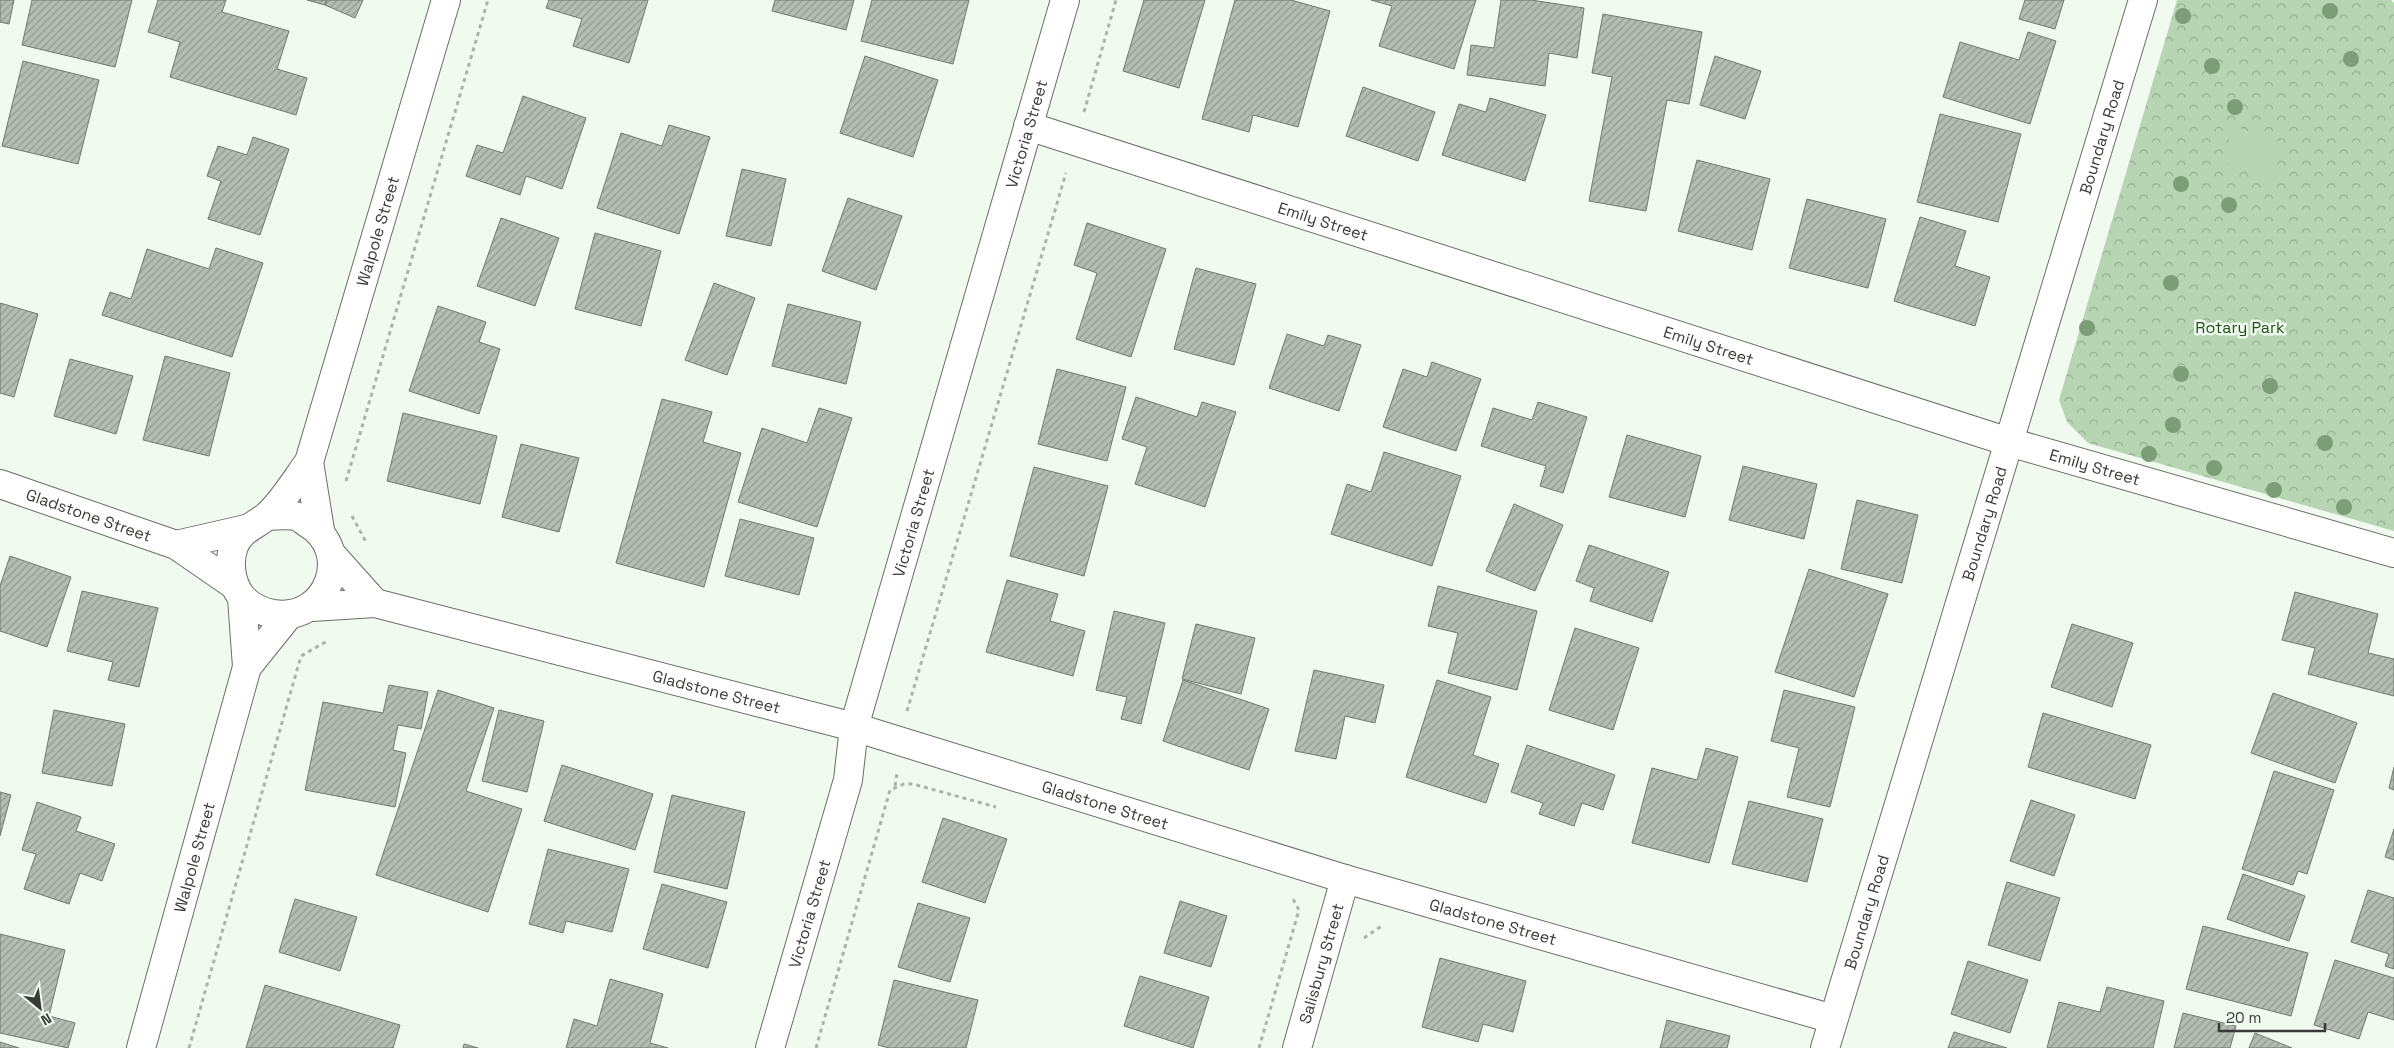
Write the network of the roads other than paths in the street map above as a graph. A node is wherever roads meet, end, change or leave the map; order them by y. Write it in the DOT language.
graph roads {
  1 [pos="446,0"];
  2 [pos="1065,0"];
  3 [pos="2143,0"];
  4 [pos="1028,126"];
  5 [pos="2010,442"];
  6 [pos="309,462"];
  7 [pos="0,484"];
  8 [pos="257,522"];
  9 [pos="320,530"];
  10 [pos="176,545"];
  11 [pos="2394,553"];
  12 [pos="333,556"];
  13 [pos="238,591"];
  14 [pos="375,603"];
  15 [pos="300,611"];
  16 [pos="247,667"];
  17 [pos="854,727"];
  18 [pos="1345,879"];
  19 [pos="1833,1019"];
  20 [pos="141,1048"];
  21 [pos="770,1048"];
  22 [pos="1297,1048"];
  23 [pos="1825,1048"];
  1 -- 6 [label="street, Walpole Street"];
  2 -- 4 [label="street, Victoria Street"];
  3 -- 5 [label="street, Boundary Road"];
  4 -- 5 [label="street, Emily Street"];
  4 -- 17 [label="street, Victoria Street"];
  5 -- 11 [label="street, Emily Street"];
  5 -- 19 [label="street, Boundary Road"];
  6 -- 8 [label="street, Walpole Street"];
  6 -- 9 [label="street, Walpole Street"];
  7 -- 10 [label="street, Gladstone Street"];
  8 -- 9 [label="street"];
  8 -- 10 [label="street"];
  8 -- 13 [label="street"];
  9 -- 12 [label="street"];
  10 -- 13 [label="street, Gladstone Street"];
  12 -- 14 [label="street"];
  12 -- 15 [label="street"];
  13 -- 15 [label="street"];
  13 -- 16 [label="street, Walpole Street"];
  14 -- 15 [label="street, Gladstone Street"];
  14 -- 17 [label="street, Gladstone Street"];
  15 -- 16 [label="street, Walpole Street"];
  16 -- 20 [label="street, Walpole Street"];
  17 -- 18 [label="street, Gladstone Street"];
  17 -- 21 [label="street, Victoria Street"];
  18 -- 19 [label="street, Gladstone Street"];
  18 -- 22 [label="street, Salisbury Street"];
  19 -- 23 [label="street, Boundary Road"];
}
